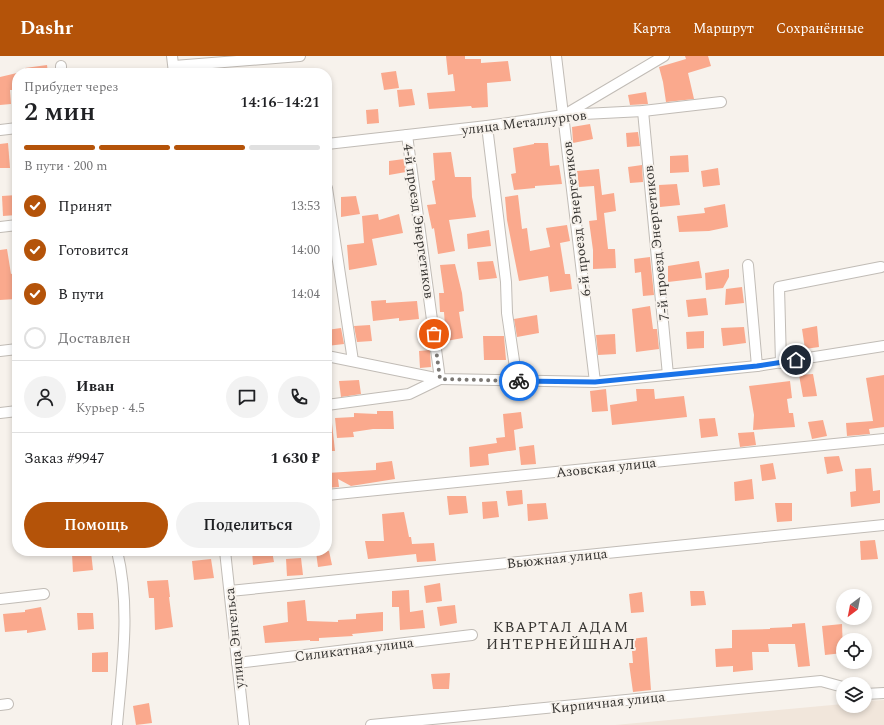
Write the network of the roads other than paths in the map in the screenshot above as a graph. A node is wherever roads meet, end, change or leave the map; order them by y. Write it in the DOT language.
graph roads {
  1 [pos="172,56"];
  2 [pos="300,56"];
  3 [pos="556,56"];
  4 [pos="664,56"];
  5 [pos="174,68"];
  6 [pos="192,68"];
  7 [pos="720,102"];
  8 [pos="643,111"];
  9 [pos="564,115"];
  10 [pos="487,126"];
  11 [pos="12,129"];
  12 [pos="0,130"];
  13 [pos="407,135"];
  14 [pos="332,143"];
  15 [pos="332,221"];
  16 [pos="12,226"];
  17 [pos="0,227"];
  18 [pos="748,265"];
  19 [pos="881,267"];
  20 [pos="884,346"];
  21 [pos="12,350"];
  22 [pos="0,351"];
  23 [pos="332,357"];
  24 [pos="353,361"];
  25 [pos="781,363"];
  26 [pos="757,366"];
  27 [pos="668,375"];
  28 [pos="440,379"];
  29 [pos="517,381"];
  30 [pos="595,382"];
  31 [pos="332,404"];
  32 [pos="12,412"];
  33 [pos="0,413"];
  34 [pos="884,439"];
  35 [pos="332,494"];
  36 [pos="884,525"];
  37 [pos="118,556"];
  38 [pos="226,556"];
  39 [pos="230,591"];
  40 [pos="44,594"];
  41 [pos="0,599"];
  42 [pos="472,635"];
  43 [pos="237,663"];
  44 [pos="836,685"];
  45 [pos="884,693"];
  46 [pos="872,694"];
  47 [pos="117,725"];
  48 [pos="244,725"];
  49 [pos="371,725"];
  1 -- 5 [label="street"];
  2 -- 6 [label="street"];
  3 -- 9 [label="street, 6-й проезд Энергетиков"];
  4 -- 9 [label="street"];
  7 -- 8 [label="street, улица Металлургов"];
  8 -- 9 [label="street, улица Металлургов"];
  8 -- 27 [label="street, 7-й проезд Энергетиков"];
  9 -- 10 [label="street, улица Металлургов"];
  9 -- 30 [label="street, 6-й проезд Энергетиков"];
  10 -- 13 [label="street, улица Металлургов"];
  10 -- 29 [label="street"];
  11 -- 12 [label="street"];
  13 -- 14 [label="street, улица Металлургов"];
  13 -- 28 [label="street, 4-й проезд Энергетиков"];
  15 -- 24 [label="street"];
  16 -- 17 [label="street"];
  18 -- 26 [label="street"];
  19 -- 25 [label="street"];
  20 -- 25 [label="street"];
  21 -- 22 [label="street"];
  23 -- 24 [label="street"];
  24 -- 28 [label="street"];
  25 -- 26 [label="street"];
  26 -- 27 [label="street"];
  27 -- 30 [label="street"];
  28 -- 29 [label="street"];
  28 -- 31 [label="street"];
  29 -- 30 [label="street"];
  32 -- 33 [label="street"];
  34 -- 35 [label="street, Азовская улица"];
  36 -- 39 [label="street, Вьюжная улица"];
  37 -- 47 [label="street"];
  38 -- 39 [label="street, улица Энгельса"];
  39 -- 43 [label="street, улица Энгельса"];
  40 -- 41 [label="street"];
  42 -- 43 [label="street, Силикатная улица"];
  43 -- 48 [label="street, улица Энгельса"];
  44 -- 49 [label="street, Кирпичная улица"];
  45 -- 46 [label="street"];
}
